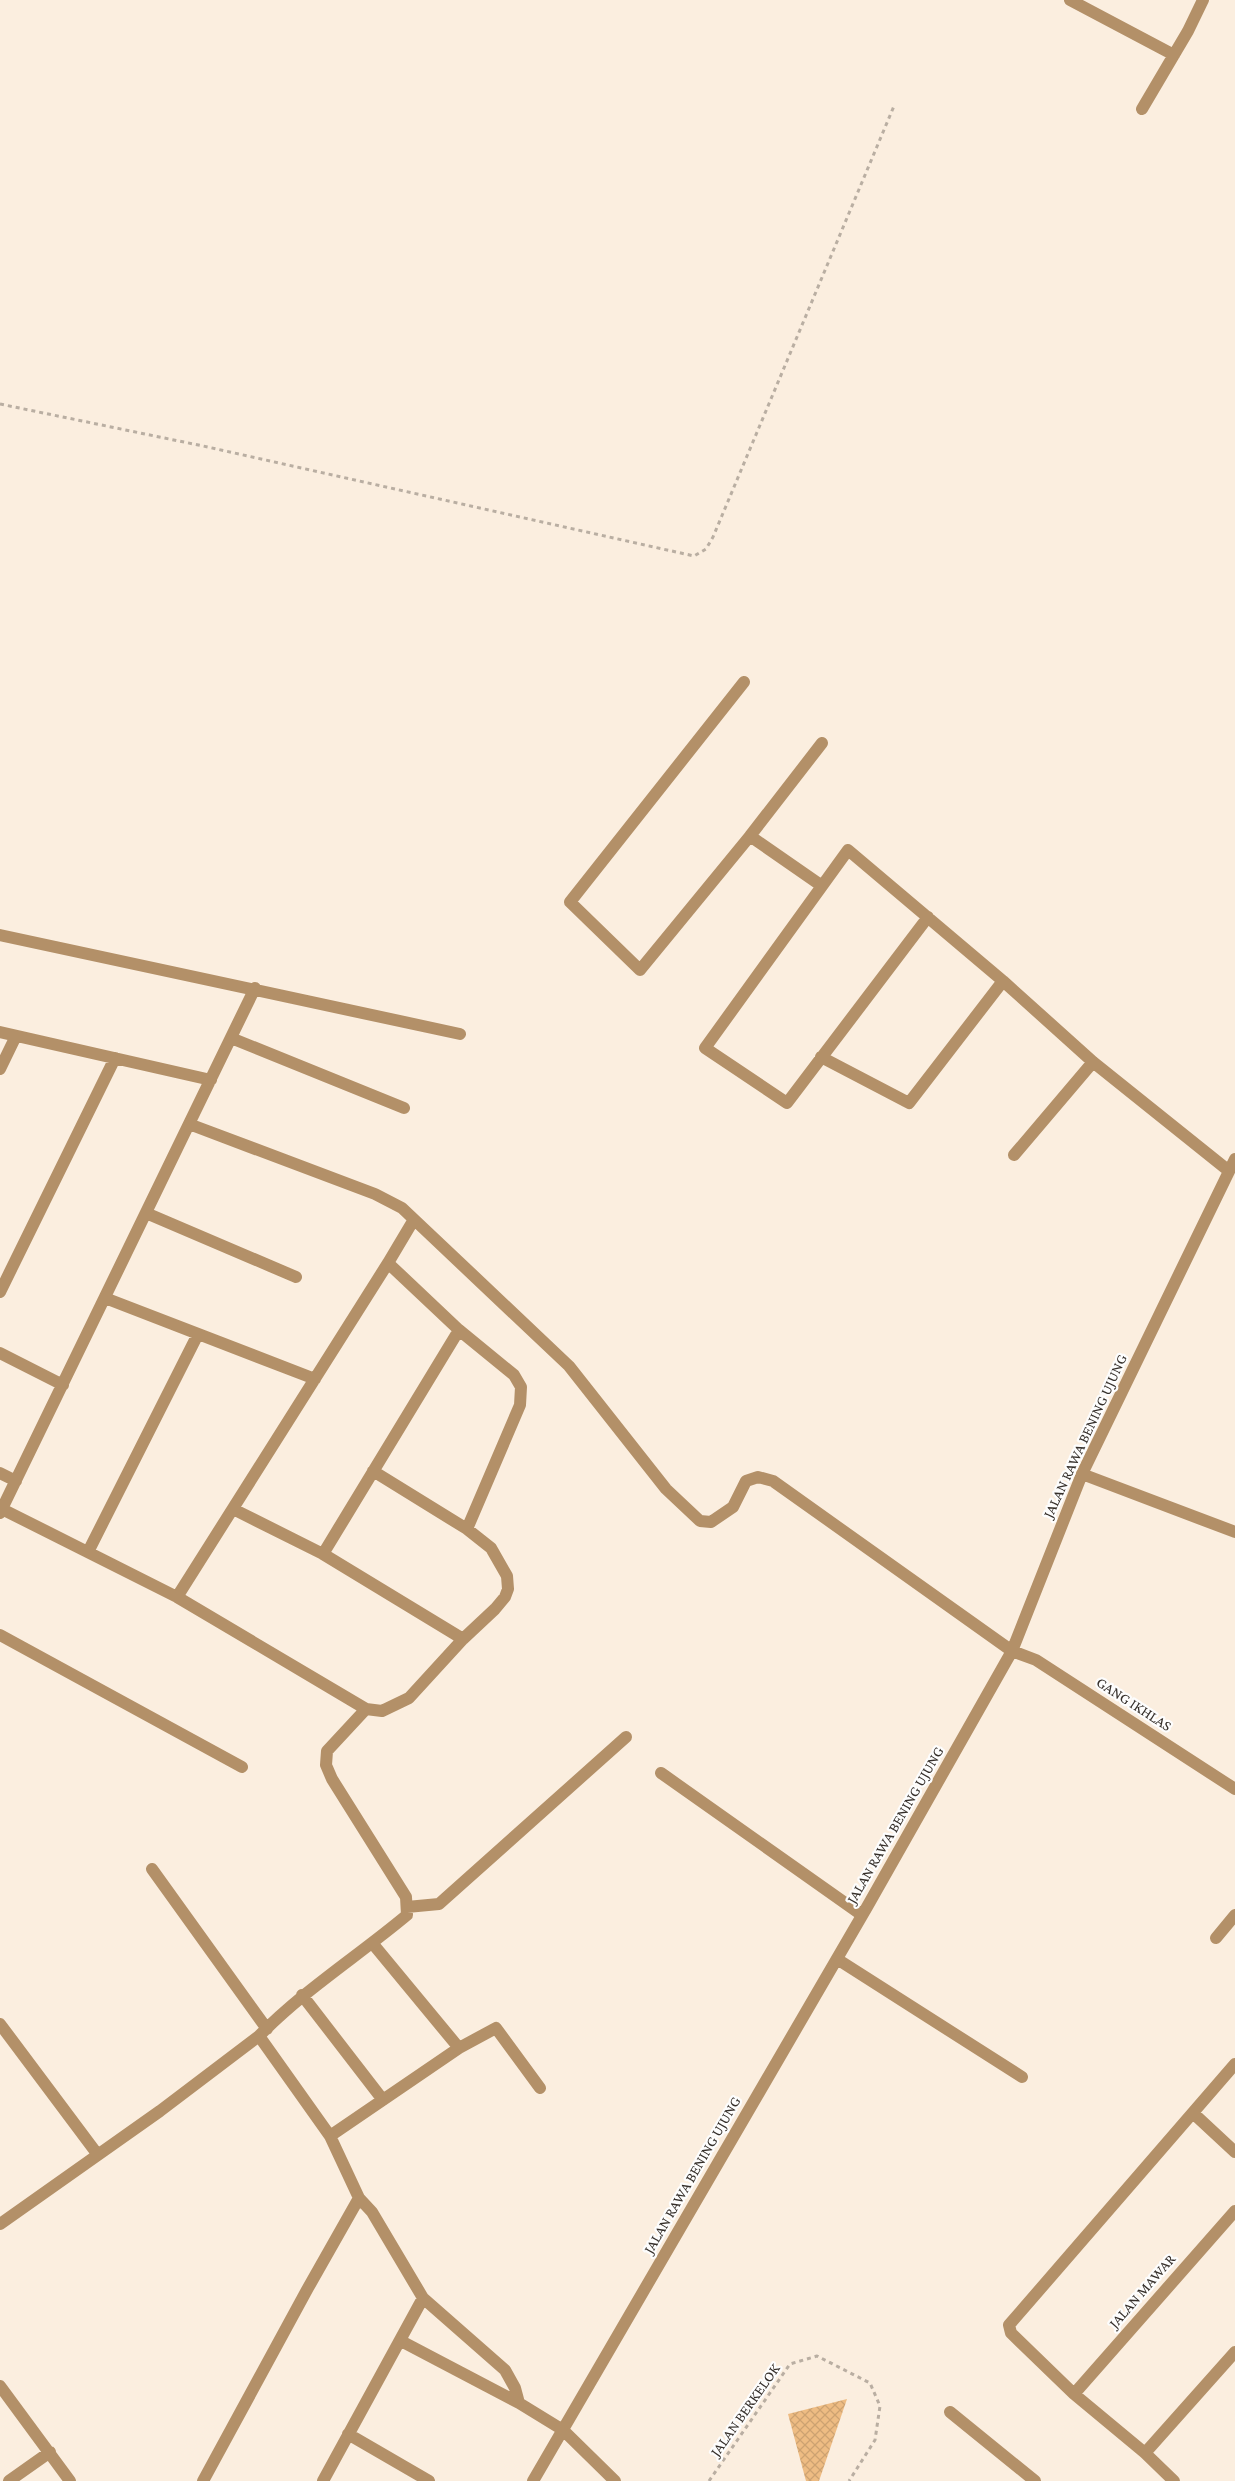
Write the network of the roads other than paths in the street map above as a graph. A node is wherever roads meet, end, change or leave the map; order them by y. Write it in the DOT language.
graph roads {
  1 [pos="1070,0"];
  2 [pos="1203,0"];
  3 [pos="1174,55"];
  4 [pos="1142,109"];
  5 [pos="744,682"];
  6 [pos="822,743"];
  7 [pos="750,836"];
  8 [pos="822,886"];
  9 [pos="928,917"];
  10 [pos="0,935"];
  11 [pos="1003,981"];
  12 [pos="256,988"];
  13 [pos="0,1032"];
  14 [pos="460,1034"];
  15 [pos="16,1036"];
  16 [pos="231,1038"];
  17 [pos="822,1057"];
  18 [pos="115,1058"];
  19 [pos="1093,1062"];
  20 [pos="0,1069"];
  21 [pos="211,1080"];
  22 [pos="404,1108"];
  23 [pos="190,1124"];
  24 [pos="1014,1155"];
  25 [pos="1232,1165"];
  26 [pos="146,1213"];
  27 [pos="413,1221"];
  28 [pos="388,1263"];
  29 [pos="296,1277"];
  30 [pos="0,1292"];
  31 [pos="104,1298"];
  32 [pos="460,1330"];
  33 [pos="198,1334"];
  34 [pos="0,1354"];
  35 [pos="315,1379"];
  36 [pos="63,1385"];
  37 [pos="373,1472"];
  38 [pos="0,1473"];
  39 [pos="1082,1474"];
  40 [pos="16,1482"];
  41 [pos="233,1509"];
  42 [pos="1,1511"];
  43 [pos="467,1529"];
  44 [pos="1235,1532"];
  45 [pos="88,1552"];
  46 [pos="323,1554"];
  47 [pos="177,1597"];
  48 [pos="0,1634"];
  49 [pos="463,1639"];
  50 [pos="1012,1651"];
  51 [pos="366,1709"];
  52 [pos="626,1737"];
  53 [pos="242,1767"];
  54 [pos="661,1773"];
  55 [pos="1235,1789"];
  56 [pos="152,1869"];
  57 [pos="407,1907"];
  58 [pos="862,1915"];
  59 [pos="1235,1915"];
  60 [pos="1216,1938"];
  61 [pos="373,1944"];
  62 [pos="837,1959"];
  63 [pos="302,1995"];
  64 [pos="0,2024"];
  65 [pos="263,2032"];
  66 [pos="459,2048"];
  67 [pos="1235,2064"];
  68 [pos="1022,2077"];
  69 [pos="540,2088"];
  70 [pos="383,2100"];
  71 [pos="1192,2113"];
  72 [pos="330,2136"];
  73 [pos="1235,2152"];
  74 [pos="98,2155"];
  75 [pos="359,2198"];
  76 [pos="1235,2211"];
  77 [pos="0,2224"];
  78 [pos="423,2298"];
  79 [pos="401,2341"];
  80 [pos="1235,2352"];
  81 [pos="0,2386"];
  82 [pos="1074,2394"];
  83 [pos="519,2402"];
  84 [pos="950,2412"];
  85 [pos="563,2430"];
  86 [pos="348,2434"];
  87 [pos="50,2452"];
  88 [pos="1146,2453"];
  89 [pos="9,2481"];
  90 [pos="70,2481"];
  91 [pos="203,2481"];
  92 [pos="323,2481"];
  93 [pos="429,2481"];
  94 [pos="533,2481"];
  95 [pos="615,2481"];
  96 [pos="1035,2481"];
  97 [pos="1174,2481"];
  1 -- 3 [label="street"];
  2 -- 3 [label="street"];
  3 -- 4 [label="street"];
  5 -- 7 [label="street"];
  6 -- 7 [label="street"];
  7 -- 8 [label="street"];
  8 -- 9 [label="street"];
  8 -- 17 [label="street"];
  9 -- 11 [label="street"];
  9 -- 17 [label="street"];
  10 -- 12 [label="street"];
  11 -- 17 [label="street"];
  11 -- 19 [label="street"];
  12 -- 14 [label="street"];
  12 -- 16 [label="street"];
  13 -- 15 [label="street"];
  15 -- 18 [label="street"];
  15 -- 20 [label="street"];
  16 -- 21 [label="street"];
  16 -- 22 [label="street"];
  18 -- 21 [label="street"];
  18 -- 30 [label="street"];
  19 -- 24 [label="street"];
  19 -- 25 [label="street"];
  21 -- 23 [label="street"];
  23 -- 26 [label="street"];
  23 -- 27 [label="street, GANG IKHLAS"];
  25 -- 39 [label="street, JALAN RAWA BENING UJUNG"];
  26 -- 29 [label="street"];
  26 -- 31 [label="street"];
  27 -- 28 [label="street"];
  27 -- 50 [label="street, GANG IKHLAS"];
  28 -- 32 [label="street"];
  28 -- 35 [label="street"];
  31 -- 33 [label="street"];
  31 -- 36 [label="street"];
  32 -- 37 [label="street"];
  32 -- 43 [label="street"];
  33 -- 35 [label="street"];
  33 -- 45 [label="street"];
  34 -- 36 [label="street"];
  35 -- 41 [label="street"];
  36 -- 40 [label="street"];
  37 -- 43 [label="street"];
  37 -- 46 [label="street"];
  38 -- 40 [label="street"];
  39 -- 44 [label="street"];
  39 -- 50 [label="street, JALAN RAWA BENING UJUNG"];
  40 -- 42 [label="street"];
  41 -- 46 [label="street"];
  41 -- 47 [label="street"];
  42 -- 45 [label="street"];
  43 -- 49 [label="street"];
  45 -- 47 [label="street"];
  46 -- 49 [label="street"];
  47 -- 51 [label="street"];
  48 -- 53 [label="street"];
  49 -- 51 [label="street"];
  50 -- 55 [label="street, GANG IKHLAS"];
  50 -- 58 [label="street, JALAN RAWA BENING UJUNG"];
  51 -- 57 [label="street"];
  52 -- 57 [label="street"];
  54 -- 58 [label="street"];
  56 -- 65 [label="street"];
  57 -- 61 [label="street"];
  58 -- 62 [label="street, JALAN RAWA BENING UJUNG"];
  59 -- 60 [label="street"];
  61 -- 63 [label="street"];
  61 -- 66 [label="street"];
  62 -- 68 [label="street"];
  62 -- 85 [label="street, JALAN RAWA BENING UJUNG"];
  63 -- 65 [label="street"];
  63 -- 70 [label="street"];
  64 -- 74 [label="street"];
  65 -- 72 [label="street"];
  65 -- 74 [label="street"];
  66 -- 69 [label="street"];
  66 -- 70 [label="street"];
  67 -- 71 [label="street"];
  70 -- 72 [label="street"];
  71 -- 73 [label="street"];
  71 -- 82 [label="street"];
  72 -- 75 [label="street"];
  74 -- 77 [label="street"];
  75 -- 78 [label="street"];
  75 -- 91 [label="street"];
  76 -- 82 [label="street, JALAN MAWAR"];
  78 -- 79 [label="street"];
  78 -- 83 [label="street"];
  79 -- 83 [label="street"];
  79 -- 86 [label="street"];
  80 -- 88 [label="street"];
  81 -- 87 [label="street"];
  82 -- 88 [label="street"];
  83 -- 85 [label="street"];
  84 -- 96 [label="street"];
  85 -- 94 [label="street, JALAN RAWA BENING UJUNG"];
  85 -- 95 [label="street"];
  86 -- 92 [label="street"];
  86 -- 93 [label="street"];
  87 -- 89 [label="street"];
  87 -- 90 [label="street"];
  88 -- 97 [label="street"];
}
